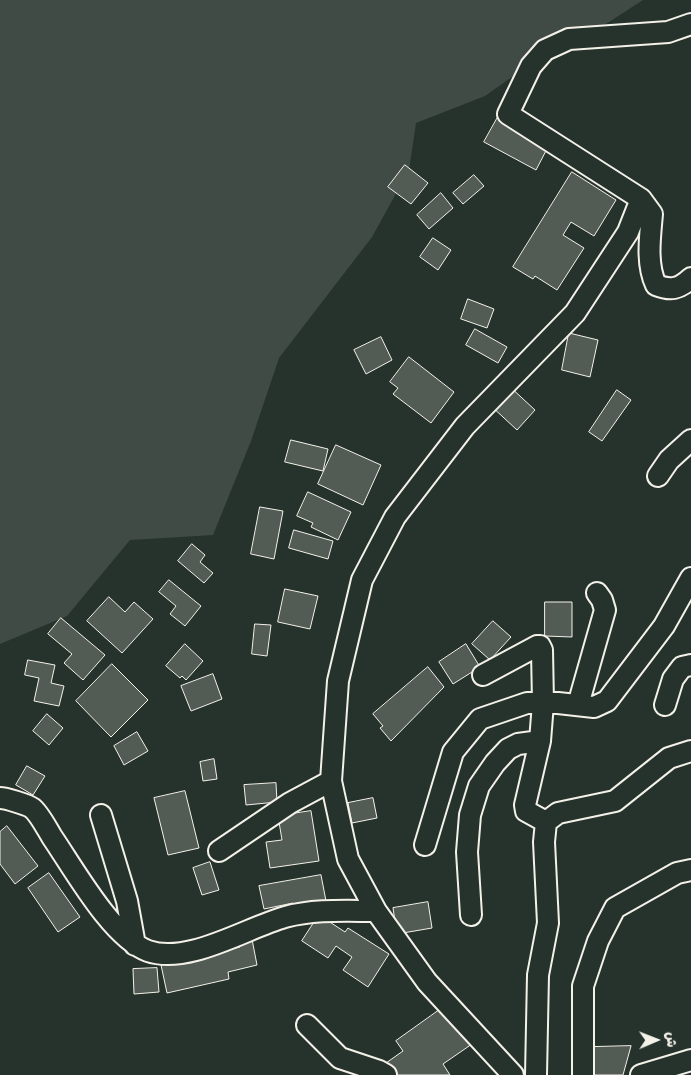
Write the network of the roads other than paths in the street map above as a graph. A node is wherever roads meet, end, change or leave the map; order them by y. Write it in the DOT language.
graph roads {
  1 [pos="691,24"];
  2 [pos="641,199"];
  3 [pos="691,278"];
  4 [pos="691,440"];
  5 [pos="658,476"];
  6 [pos="691,578"];
  7 [pos="597,593"];
  8 [pos="691,665"];
  9 [pos="483,675"];
  10 [pos="543,703"];
  11 [pos="578,705"];
  12 [pos="664,705"];
  13 [pos="540,741"];
  14 [pos="691,751"];
  15 [pos="331,781"];
  16 [pos="0,798"];
  17 [pos="101,815"];
  18 [pos="546,822"];
  19 [pos="426,845"];
  20 [pos="219,851"];
  21 [pos="691,870"];
  22 [pos="376,911"];
  23 [pos="471,915"];
  24 [pos="136,945"];
  25 [pos="307,1025"];
  26 [pos="691,1060"];
  27 [pos="386,1075"];
  28 [pos="513,1075"];
  29 [pos="536,1075"];
  30 [pos="583,1075"];
  31 [pos="641,1075"];
  1 -- 2 [label="street"];
  2 -- 3 [label="street"];
  2 -- 15 [label="street"];
  4 -- 5 [label="street"];
  6 -- 11 [label="street"];
  7 -- 11 [label="street"];
  8 -- 12 [label="street"];
  9 -- 10 [label="street"];
  10 -- 11 [label="street"];
  10 -- 13 [label="street"];
  10 -- 19 [label="street"];
  13 -- 18 [label="street"];
  13 -- 23 [label="street"];
  14 -- 18 [label="street"];
  15 -- 20 [label="street"];
  15 -- 22 [label="street"];
  16 -- 24 [label="street"];
  17 -- 24 [label="street"];
  18 -- 29 [label="street"];
  21 -- 30 [label="street"];
  22 -- 24 [label="street"];
  22 -- 28 [label="street"];
  25 -- 27 [label="street"];
  26 -- 31 [label="street"];
}
